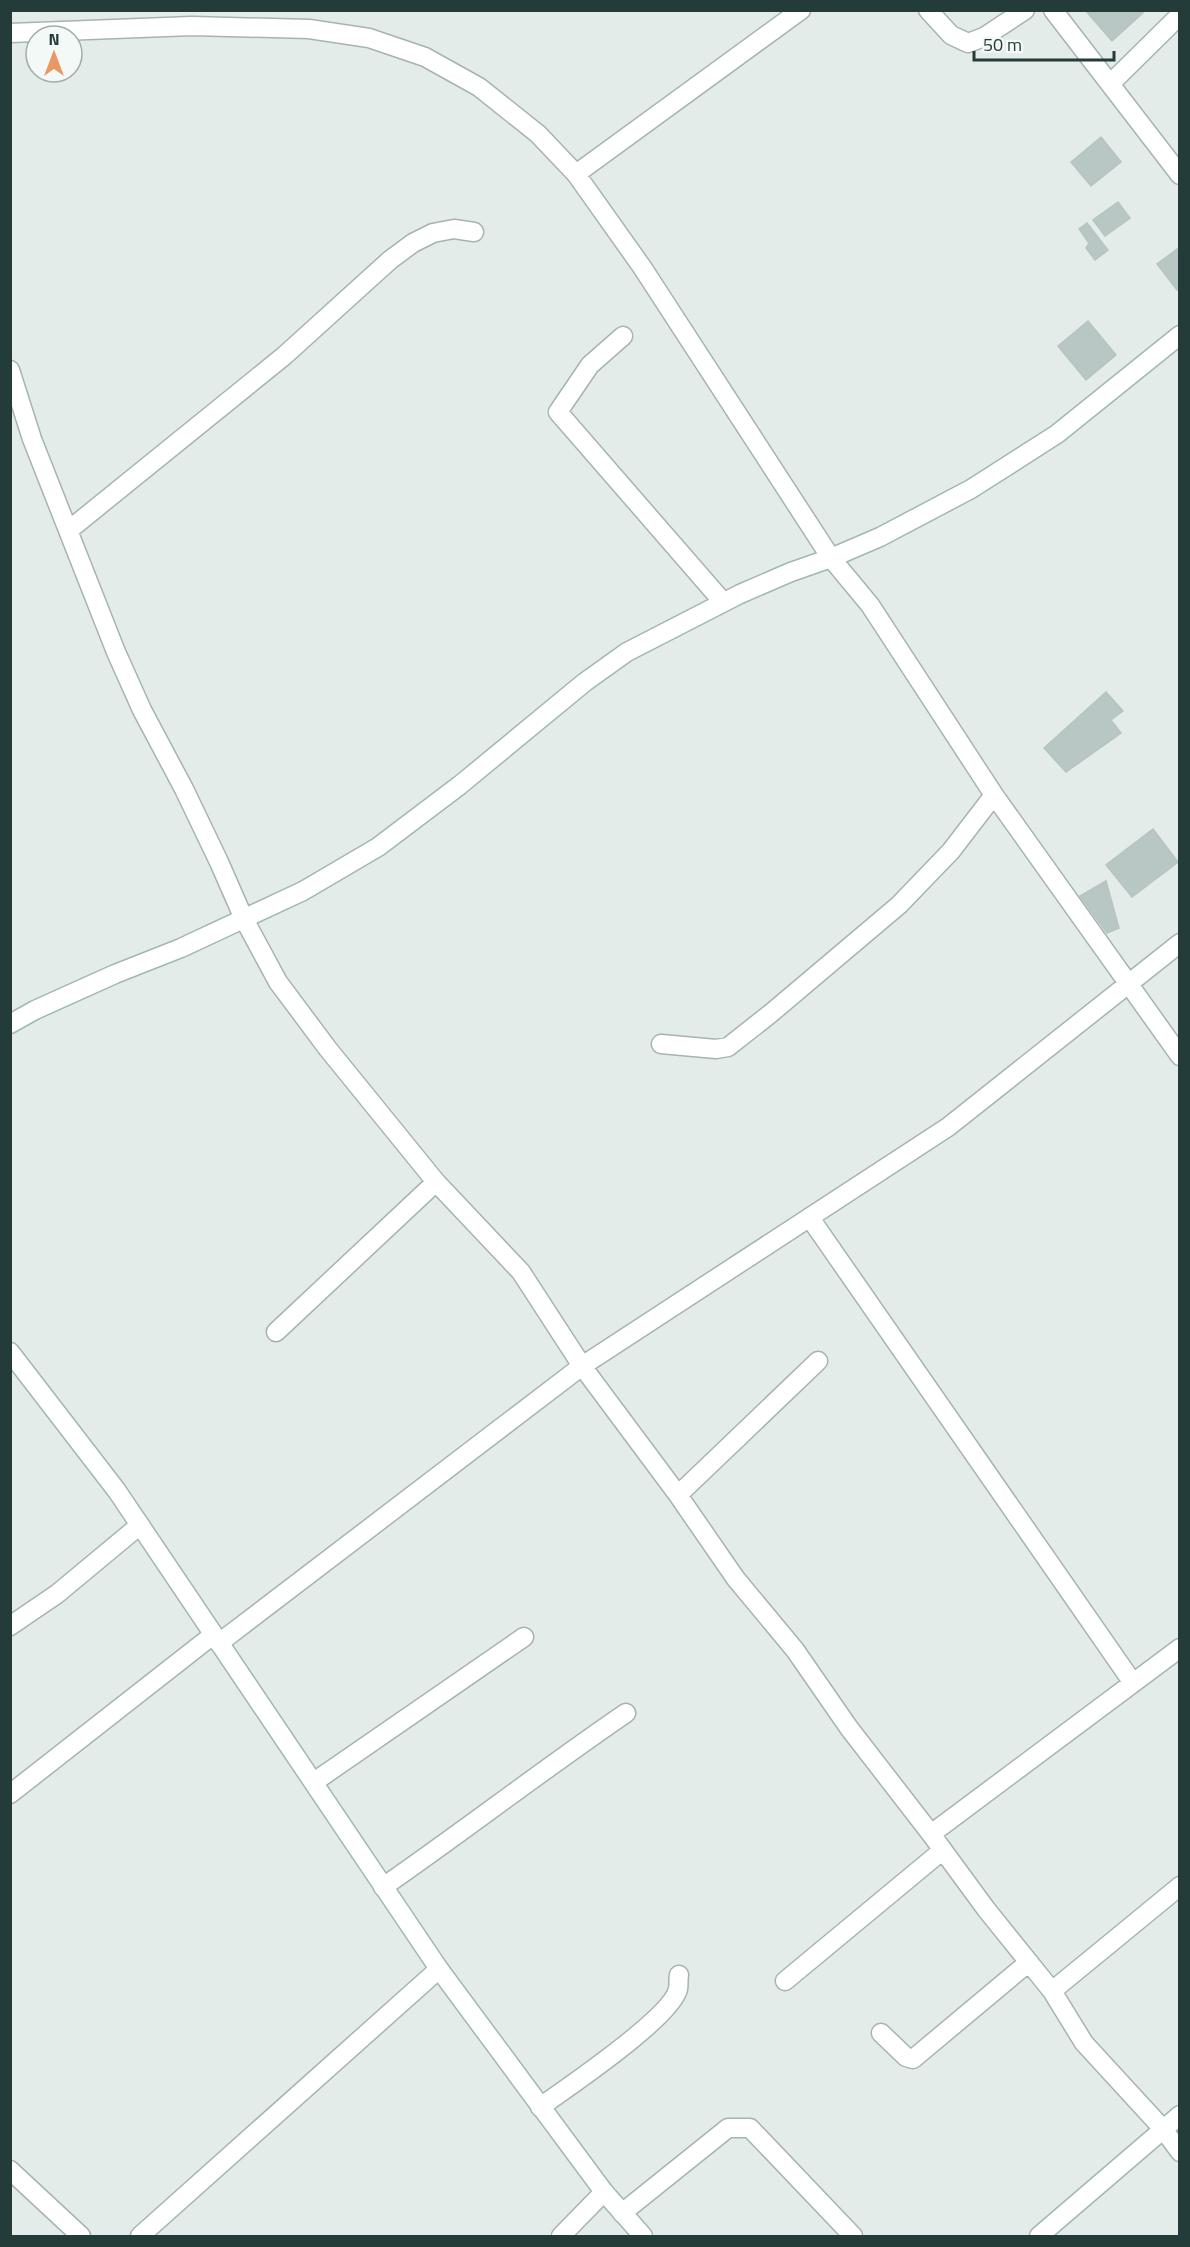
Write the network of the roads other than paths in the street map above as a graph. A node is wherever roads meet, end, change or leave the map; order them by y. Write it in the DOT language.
graph roads {
  1 [pos="801,10"];
  2 [pos="928,10"];
  3 [pos="1025,10"];
  4 [pos="1053,10"];
  5 [pos="1179,15"];
  6 [pos="10,33"];
  7 [pos="1110,84"];
  8 [pos="576,174"];
  9 [pos="1179,175"];
  10 [pos="474,232"];
  11 [pos="1179,335"];
  12 [pos="623,336"];
  13 [pos="10,370"];
  14 [pos="69,530"];
  15 [pos="831,558"];
  16 [pos="723,602"];
  17 [pos="994,795"];
  18 [pos="244,919"];
  19 [pos="1179,943"];
  20 [pos="1128,983"];
  21 [pos="10,1024"];
  22 [pos="661,1044"];
  23 [pos="1179,1056"];
  24 [pos="436,1182"];
  25 [pos="810,1218"];
  26 [pos="276,1332"];
  27 [pos="10,1352"];
  28 [pos="818,1360"];
  29 [pos="582,1366"];
  30 [pos="678,1495"];
  31 [pos="140,1525"];
  32 [pos="10,1626"];
  33 [pos="524,1637"];
  34 [pos="216,1639"];
  35 [pos="1179,1648"];
  36 [pos="1133,1683"];
  37 [pos="626,1713"];
  38 [pos="314,1782"];
  39 [pos="10,1794"];
  40 [pos="931,1834"];
  41 [pos="943,1850"];
  42 [pos="1179,1886"];
  43 [pos="384,1887"];
  44 [pos="1029,1962"];
  45 [pos="439,1969"];
  46 [pos="679,1975"];
  47 [pos="785,1981"];
  48 [pos="1052,1991"];
  49 [pos="881,2033"];
  50 [pos="540,2107"];
  51 [pos="1179,2115"];
  52 [pos="1163,2129"];
  53 [pos="1179,2152"];
  54 [pos="10,2170"];
  55 [pos="604,2192"];
  56 [pos="622,2213"];
  57 [pos="81,2236"];
  58 [pos="140,2236"];
  59 [pos="561,2236"];
  60 [pos="642,2236"];
  61 [pos="853,2236"];
  62 [pos="1040,2236"];
  1 -- 8 [label="street"];
  2 -- 3 [label="street"];
  4 -- 7 [label="street"];
  5 -- 7 [label="street"];
  6 -- 8 [label="street"];
  7 -- 9 [label="street"];
  8 -- 15 [label="street"];
  10 -- 14 [label="street"];
  11 -- 15 [label="street"];
  12 -- 16 [label="street"];
  13 -- 14 [label="street"];
  14 -- 18 [label="street"];
  15 -- 16 [label="street"];
  15 -- 17 [label="street"];
  16 -- 18 [label="street"];
  17 -- 20 [label="street"];
  17 -- 22 [label="street"];
  18 -- 21 [label="street"];
  18 -- 24 [label="street"];
  19 -- 20 [label="street"];
  20 -- 23 [label="street"];
  20 -- 25 [label="street"];
  24 -- 26 [label="street"];
  24 -- 29 [label="street"];
  25 -- 29 [label="street"];
  25 -- 36 [label="street"];
  27 -- 31 [label="street"];
  28 -- 30 [label="street"];
  29 -- 30 [label="street"];
  29 -- 34 [label="street"];
  30 -- 40 [label="street"];
  31 -- 32 [label="street"];
  31 -- 34 [label="street"];
  33 -- 38 [label="street"];
  34 -- 38 [label="street"];
  34 -- 39 [label="street"];
  35 -- 36 [label="street"];
  36 -- 40 [label="street"];
  37 -- 43 [label="street"];
  38 -- 43 [label="street"];
  40 -- 41 [label="street"];
  41 -- 44 [label="street"];
  41 -- 47 [label="street"];
  42 -- 48 [label="street"];
  43 -- 45 [label="street"];
  44 -- 48 [label="street"];
  44 -- 49 [label="street"];
  45 -- 50 [label="street"];
  45 -- 58 [label="street"];
  46 -- 50 [label="street"];
  48 -- 52 [label="street"];
  50 -- 55 [label="street"];
  51 -- 52 [label="street"];
  52 -- 53 [label="street"];
  52 -- 62 [label="street"];
  54 -- 57 [label="street"];
  55 -- 56 [label="street"];
  55 -- 59 [label="street"];
  56 -- 60 [label="street"];
  56 -- 61 [label="street"];
}
